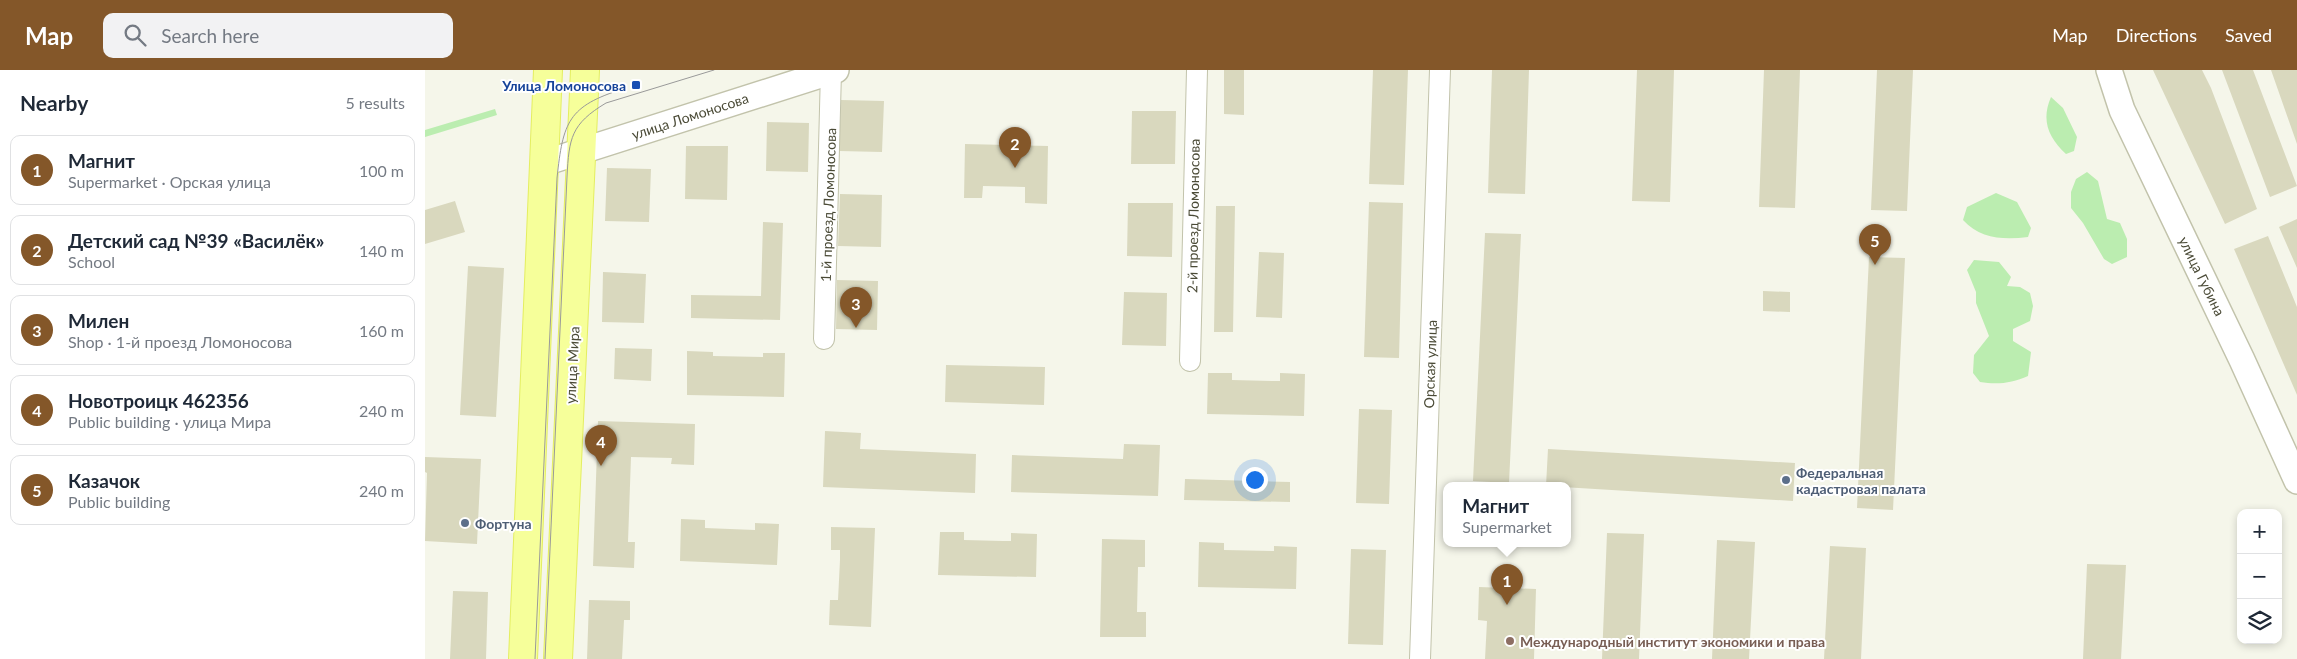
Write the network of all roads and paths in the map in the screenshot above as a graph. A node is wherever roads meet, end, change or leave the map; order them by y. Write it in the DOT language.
graph roads {
  1 [pos="548,70"];
  2 [pos="585,70"];
  3 [pos="1197,70"];
  4 [pos="1440,70"];
  5 [pos="2109,70"];
  6 [pos="834,71"];
  7 [pos="582,151"];
  8 [pos="544,163"];
  9 [pos="824,340"];
  10 [pos="1190,361"];
  11 [pos="2297,481"];
  12 [pos="523,659"];
  13 [pos="558,659"];
  14 [pos="1420,659"];
  1 -- 8 [label="main road"];
  2 -- 7 [label="main road, улица Мира"];
  3 -- 10 [label="street, 2-й проезд Ломоносова"];
  4 -- 14 [label="street, Орская улица"];
  5 -- 11 [label="street, улица Губина"];
  6 -- 7 [label="street, улица Ломоносова"];
  6 -- 9 [label="street, 1-й проезд Ломоносова"];
  7 -- 8 [label="street, улица Ломоносова"];
  7 -- 13 [label="main road, улица Мира"];
  8 -- 12 [label="main road"];
}
